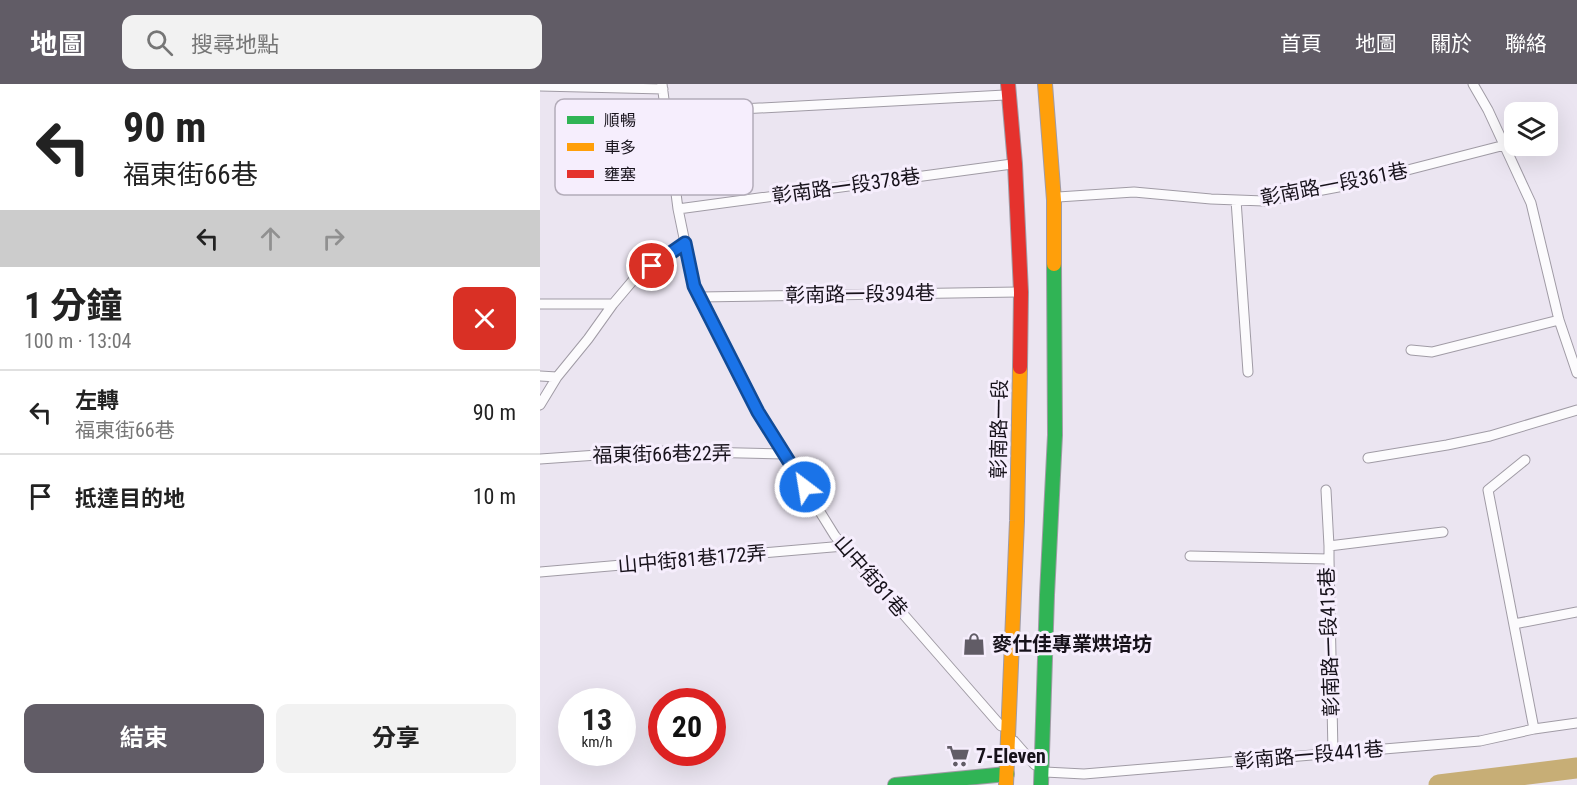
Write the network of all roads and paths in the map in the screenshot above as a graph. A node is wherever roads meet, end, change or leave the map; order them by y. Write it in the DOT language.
graph roads {
  1 [pos="1045,84"];
  2 [pos="1473,84"];
  3 [pos="540,86"];
  4 [pos="663,87"];
  5 [pos="1009,89"];
  6 [pos="753,107"];
  7 [pos="1504,143"];
  8 [pos="1504,145"];
  9 [pos="1510,156"];
  10 [pos="1014,164"];
  11 [pos="676,195"];
  12 [pos="1054,197"];
  13 [pos="1236,200"];
  14 [pos="678,209"];
  15 [pos="685,243"];
  16 [pos="1021,292"];
  17 [pos="700,297"];
  18 [pos="540,304"];
  19 [pos="613,304"];
  20 [pos="1559,320"];
  21 [pos="1411,350"];
  22 [pos="1248,372"];
  23 [pos="1577,373"];
  24 [pos="540,376"];
  25 [pos="557,377"];
  26 [pos="540,405"];
  27 [pos="1577,410"];
  28 [pos="784,454"];
  29 [pos="1368,458"];
  30 [pos="540,459"];
  31 [pos="1524,460"];
  32 [pos="1326,490"];
  33 [pos="1443,532"];
  34 [pos="844,546"];
  35 [pos="1329,546"];
  36 [pos="1190,556"];
  37 [pos="1329,559"];
  38 [pos="540,572"];
  39 [pos="1577,612"];
  40 [pos="1514,624"];
  41 [pos="1577,723"];
  42 [pos="1534,729"];
  43 [pos="1008,733"];
  44 [pos="1333,753"];
  45 [pos="1040,778"];
  46 [pos="1007,779"];
  47 [pos="895,785"];
  1 -- 12 [label="main road"];
  2 -- 7 [label="lane"];
  3 -- 4 [label="lane"];
  5 -- 6 [label="lane"];
  5 -- 10 [label="main road, 彰南路一段"];
  8 -- 13 [label="lane, 彰南路一段361巷"];
  9 -- 20 [label="lane"];
  10 -- 14 [label="lane, 彰南路一段378巷"];
  10 -- 16 [label="main road, 彰南路一段"];
  11 -- 14 [label="lane, 山中街81巷"];
  12 -- 13 [label="lane, 彰南路一段361巷"];
  12 -- 45 [label="main road"];
  13 -- 22 [label="lane"];
  14 -- 15 [label="lane, 山中街81巷"];
  15 -- 17 [label="lane, 山中街81巷"];
  15 -- 19 [label="lane"];
  16 -- 17 [label="lane, 彰南路一段394巷"];
  16 -- 43 [label="main road, 彰南路一段"];
  17 -- 28 [label="lane, 山中街81巷"];
  18 -- 19 [label="lane"];
  19 -- 25 [label="lane"];
  20 -- 21 [label="lane"];
  20 -- 23 [label="lane"];
  24 -- 25 [label="lane"];
  25 -- 26 [label="lane"];
  27 -- 29 [label="lane"];
  28 -- 30 [label="lane, 福東街66巷22弄"];
  28 -- 34 [label="lane, 山中街81巷"];
  31 -- 40 [label="lane"];
  32 -- 35 [label="lane"];
  33 -- 35 [label="lane"];
  34 -- 38 [label="lane, 山中街81巷172弄"];
  34 -- 43 [label="lane, 山中街81巷"];
  35 -- 37 [label="lane"];
  36 -- 37 [label="lane, 彰南路一段415巷"];
  37 -- 44 [label="lane, 彰南路一段415巷"];
  39 -- 40 [label="lane"];
  40 -- 42 [label="lane"];
  41 -- 42 [label="lane, 彰南路一段441巷"];
  42 -- 44 [label="lane, 彰南路一段441巷"];
  43 -- 45 [label="lane, 山中街81巷"];
  43 -- 46 [label="main road, 彰南路一段"];
  44 -- 45 [label="lane, 彰南路一段441巷"];
  45 -- 46 [label="main road"];
  46 -- 47 [label="main road"];
}
